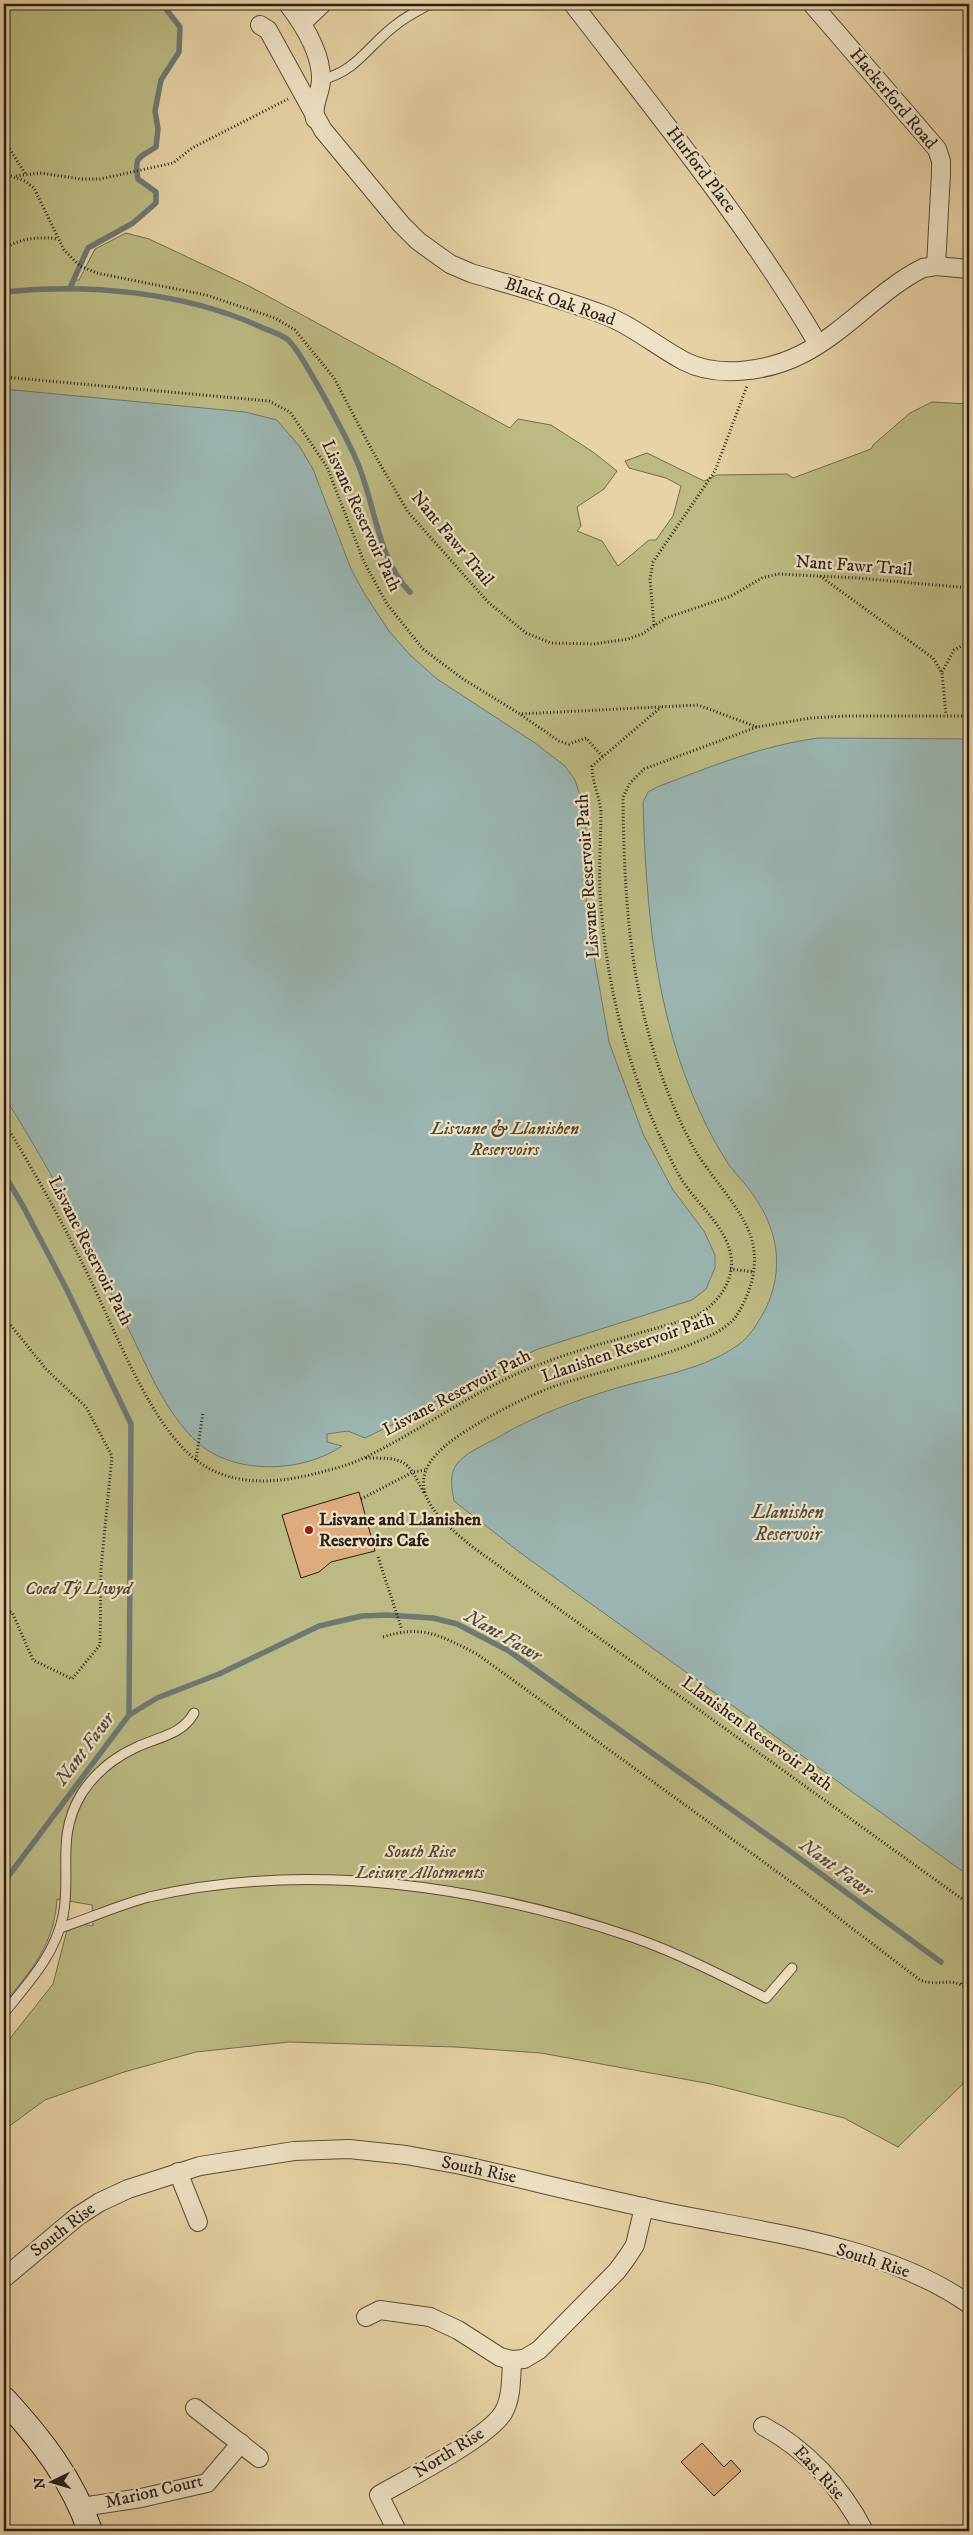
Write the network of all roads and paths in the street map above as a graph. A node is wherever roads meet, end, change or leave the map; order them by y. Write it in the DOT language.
graph roads {
  1 [pos="288,4"];
  2 [pos="322,4"];
  3 [pos="430,4"];
  4 [pos="573,4"];
  5 [pos="812,4"];
  6 [pos="302,23"];
  7 [pos="260,25"];
  8 [pos="321,80"];
  9 [pos="290,98"];
  10 [pos="315,120"];
  11 [pos="4,140"];
  12 [pos="4,174"];
  13 [pos="26,175"];
  14 [pos="15,176"];
  15 [pos="58,239"];
  16 [pos="4,248"];
  17 [pos="936,266"];
  18 [pos="969,269"];
  19 [pos="818,344"];
  20 [pos="753,369"];
  21 [pos="4,377"];
  22 [pos="820,576"];
  23 [pos="969,588"];
  24 [pos="654,625"];
  25 [pos="969,642"];
  26 [pos="942,673"];
  27 [pos="661,707"];
  28 [pos="520,714"];
  29 [pos="946,715"];
  30 [pos="969,716"];
  31 [pos="758,727"];
  32 [pos="603,757"];
  33 [pos="4,1122"];
  34 [pos="730,1269"];
  35 [pos="754,1272"];
  36 [pos="4,1317"];
  37 [pos="202,1412"];
  38 [pos="366,1458"];
  39 [pos="196,1460"];
  40 [pos="424,1470"];
  41 [pos="413,1472"];
  42 [pos="361,1499"];
  43 [pos="427,1499"];
  44 [pos="378,1557"];
  45 [pos="4,1611"];
  46 [pos="402,1630"];
  47 [pos="382,1637"];
  48 [pos="194,1713"];
  49 [pos="969,1904"];
  50 [pos="60,1928"];
  51 [pos="792,1968"];
  52 [pos="969,1975"];
  53 [pos="962,1984"];
  54 [pos="969,1989"];
  55 [pos="4,2012"];
  56 [pos="178,2172"];
  57 [pos="644,2207"];
  58 [pos="198,2222"];
  59 [pos="4,2278"];
  60 [pos="969,2304"];
  61 [pos="366,2317"];
  62 [pos="512,2360"];
  63 [pos="4,2399"];
  64 [pos="195,2408"];
  65 [pos="763,2426"];
  66 [pos="241,2444"];
  67 [pos="259,2458"];
  68 [pos="82,2507"];
  69 [pos="90,2531"];
  70 [pos="397,2531"];
  71 [pos="864,2531"];
  1 -- 6 [label="street"];
  2 -- 6 [label="street"];
  3 -- 8 [label="lane"];
  4 -- 19 [label="street, Hurford Place"];
  5 -- 17 [label="street, Hackerford Road"];
  6 -- 8 [label="street"];
  7 -- 10 [label="street, Black Oak Road"];
  8 -- 10 [label="street"];
  9 -- 13 [label="path"];
  10 -- 20 [label="street, Black Oak Road"];
  11 -- 13 [label="path"];
  12 -- 14 [label="path"];
  13 -- 14 [label="path"];
  14 -- 15 [label="path, Nant Fawr Trail"];
  15 -- 16 [label="path"];
  15 -- 24 [label="path, Nant Fawr Trail"];
  17 -- 18 [label="street, Black Oak Road"];
  17 -- 19 [label="street, Black Oak Road"];
  19 -- 20 [label="street, Black Oak Road"];
  20 -- 24 [label="path"];
  21 -- 28 [label="path, Lisvane Reservoir Path"];
  22 -- 23 [label="path, Nant Fawr Trail"];
  22 -- 24 [label="path, Nant Fawr Trail"];
  22 -- 26 [label="path"];
  25 -- 26 [label="path"];
  26 -- 29 [label="path"];
  27 -- 28 [label="path"];
  27 -- 31 [label="path"];
  27 -- 32 [label="path"];
  28 -- 32 [label="path, Lisvane Reservoir Path"];
  29 -- 30 [label="path, Llanishen Reservoir Path"];
  29 -- 31 [label="path, Llanishen Reservoir Path"];
  31 -- 35 [label="path, Llanishen Reservoir Path"];
  32 -- 34 [label="path, Lisvane Reservoir Path"];
  33 -- 39 [label="path, Lisvane Reservoir Path"];
  34 -- 35 [label="path"];
  34 -- 38 [label="path, Lisvane Reservoir Path"];
  35 -- 40 [label="path, Llanishen Reservoir Path"];
  36 -- 45 [label="path"];
  37 -- 39 [label="path"];
  38 -- 39 [label="path, Lisvane Reservoir Path"];
  38 -- 41 [label="path"];
  40 -- 41 [label="path"];
  40 -- 43 [label="path, Llanishen Reservoir Path"];
  41 -- 42 [label="path"];
  41 -- 43 [label="path"];
  43 -- 49 [label="path, Llanishen Reservoir Path"];
  44 -- 46 [label="path"];
  46 -- 47 [label="path"];
  46 -- 53 [label="path"];
  48 -- 50 [label="lane"];
  50 -- 51 [label="lane"];
  50 -- 55 [label="lane"];
  52 -- 53 [label="path"];
  53 -- 54 [label="path"];
  56 -- 57 [label="street, South Rise"];
  56 -- 58 [label="street"];
  56 -- 59 [label="street, South Rise"];
  57 -- 60 [label="street, South Rise"];
  57 -- 62 [label="street"];
  61 -- 62 [label="street"];
  62 -- 70 [label="street, North Rise"];
  63 -- 68 [label="main road"];
  64 -- 66 [label="street"];
  65 -- 71 [label="street, East Rise"];
  66 -- 67 [label="street"];
  66 -- 68 [label="street, Marion Court"];
  68 -- 69 [label="main road"];
}
